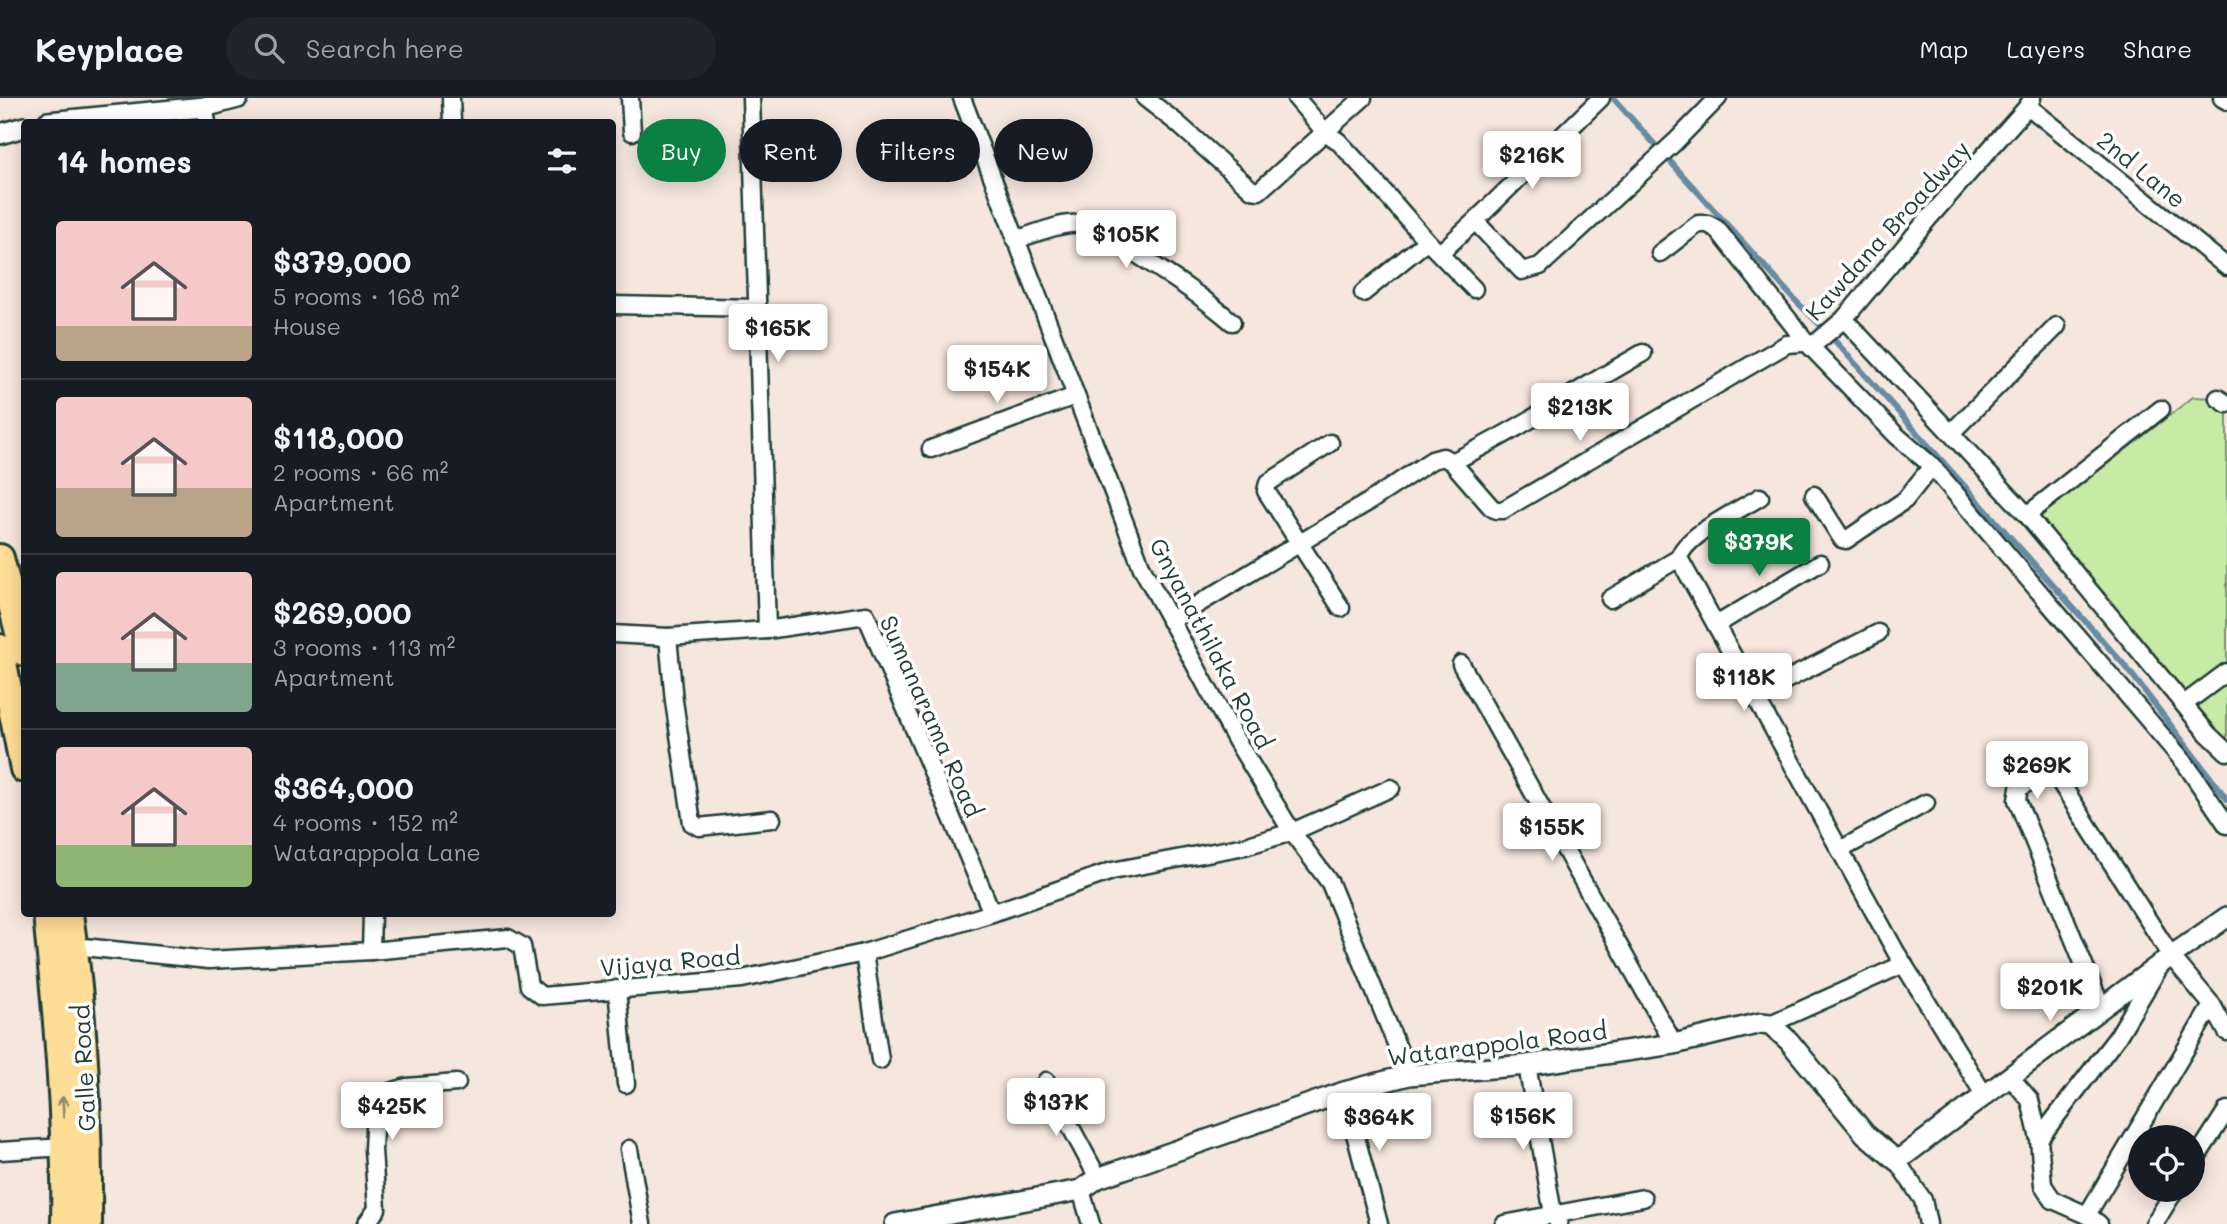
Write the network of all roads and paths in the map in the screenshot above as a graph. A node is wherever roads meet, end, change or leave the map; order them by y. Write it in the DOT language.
graph roads {
  1 [pos="239,98"];
  2 [pos="451,98"];
  3 [pos="630,98"];
  4 [pos="751,98"];
  5 [pos="962,98"];
  6 [pos="1145,98"];
  7 [pos="1296,98"];
  8 [pos="1363,98"];
  9 [pos="1718,98"];
  10 [pos="2222,98"];
  11 [pos="1600,100"];
  12 [pos="2227,101"];
  13 [pos="2030,102"];
  14 [pos="205,115"];
  15 [pos="115,119"];
  16 [pos="452,119"];
  17 [pos="21,128"];
  18 [pos="632,132"];
  19 [pos="1325,132"];
  20 [pos="0,134"];
  21 [pos="1475,221"];
  22 [pos="1015,240"];
  23 [pos="1427,242"];
  24 [pos="1440,253"];
  25 [pos="1660,253"];
  26 [pos="2227,267"];
  27 [pos="1474,289"];
  28 [pos="1363,293"];
  29 [pos="616,305"];
  30 [pos="758,308"];
  31 [pos="1232,322"];
  32 [pos="1839,323"];
  33 [pos="2057,326"];
  34 [pos="1812,342"];
  35 [pos="1643,353"];
  36 [pos="1076,396"];
  37 [pos="2161,409"];
  38 [pos="1951,433"];
  39 [pos="1330,443"];
  40 [pos="931,449"];
  41 [pos="1452,462"];
  42 [pos="1931,466"];
  43 [pos="1814,495"];
  44 [pos="1760,498"];
  45 [pos="2027,515"];
  46 [pos="1298,544"];
  47 [pos="0,558"];
  48 [pos="1679,558"];
  49 [pos="1820,563"];
  50 [pos="1611,599"];
  51 [pos="1341,608"];
  52 [pos="20,619"];
  53 [pos="1170,621"];
  54 [pos="1716,625"];
  55 [pos="767,630"];
  56 [pos="1878,633"];
  57 [pos="616,634"];
  58 [pos="668,637"];
  59 [pos="0,648"];
  60 [pos="1461,664"];
  61 [pos="2227,672"];
  62 [pos="1755,696"];
  63 [pos="2185,704"];
  64 [pos="2227,752"];
  65 [pos="21,754"];
  66 [pos="1391,789"];
  67 [pos="1926,803"];
  68 [pos="772,819"];
  69 [pos="2227,825"];
  70 [pos="1292,832"];
  71 [pos="1840,850"];
  72 [pos="992,913"];
  73 [pos="47,917"];
  74 [pos="69,917"];
  75 [pos="373,917"];
  76 [pos="2227,917"];
  77 [pos="74,946"];
  78 [pos="371,951"];
  79 [pos="864,953"];
  80 [pos="2166,960"];
  81 [pos="1904,964"];
  82 [pos="617,989"];
  83 [pos="2212,1004"];
  84 [pos="2102,1009"];
  85 [pos="1770,1024"];
  86 [pos="2227,1032"];
  87 [pos="1674,1044"];
  88 [pos="880,1060"];
  89 [pos="1527,1065"];
  90 [pos="1409,1075"];
  91 [pos="2011,1078"];
  92 [pos="1046,1081"];
  93 [pos="457,1083"];
  94 [pos="626,1084"];
  95 [pos="1344,1092"];
  96 [pos="1985,1096"];
  97 [pos="2227,1110"];
  98 [pos="2039,1139"];
  99 [pos="2205,1144"];
  100 [pos="628,1149"];
  101 [pos="76,1150"];
  102 [pos="0,1151"];
  103 [pos="1897,1161"];
  104 [pos="1098,1178"];
  105 [pos="1081,1190"];
  106 [pos="1643,1198"];
  107 [pos="2168,1202"];
  108 [pos="1556,1219"];
  109 [pos="2093,1219"];
  110 [pos="65,1224"];
  111 [pos="89,1224"];
  112 [pos="366,1224"];
  113 [pos="642,1224"];
  114 [pos="895,1224"];
  115 [pos="1091,1224"];
  116 [pos="1379,1224"];
  117 [pos="1504,1224"];
  118 [pos="1928,1224"];
  119 [pos="2154,1224"];
  1 -- 14 [label="street"];
  2 -- 16 [label="street"];
  3 -- 18 [label="street"];
  4 -- 30 [label="street"];
  5 -- 22 [label="street, Gnyanathilaka Road"];
  6 -- 19 [label="street"];
  7 -- 19 [label="street"];
  8 -- 19 [label="street"];
  9 -- 21 [label="street"];
  10 -- 12 [label="street"];
  11 -- 21 [label="street"];
  13 -- 26 [label="street, 2nd Lane"];
  13 -- 32 [label="street, Kawdana Broadway"];
  14 -- 15 [label="street"];
  17 -- 20 [label="street"];
  19 -- 23 [label="street"];
  21 -- 24 [label="street"];
  22 -- 31 [label="street"];
  22 -- 36 [label="street, Gnyanathilaka Road"];
  23 -- 24 [label="street"];
  23 -- 28 [label="street"];
  24 -- 27 [label="street"];
  25 -- 34 [label="street"];
  29 -- 30 [label="street"];
  30 -- 55 [label="street"];
  32 -- 34 [label="street, Kawdana Broadway"];
  32 -- 38 [label="street"];
  33 -- 38 [label="street"];
  34 -- 41 [label="street, Kawdana Broadway"];
  34 -- 42 [label="street"];
  35 -- 41 [label="street"];
  36 -- 40 [label="street"];
  36 -- 53 [label="street, Gnyanathilaka Road"];
  37 -- 45 [label="street"];
  38 -- 45 [label="street"];
  39 -- 46 [label="street"];
  41 -- 46 [label="street"];
  42 -- 43 [label="street"];
  42 -- 69 [label="street"];
  44 -- 48 [label="street"];
  45 -- 63 [label="street"];
  46 -- 51 [label="street"];
  46 -- 53 [label="street"];
  47 -- 52 [label="highway"];
  48 -- 50 [label="street"];
  48 -- 54 [label="street"];
  49 -- 54 [label="street"];
  53 -- 70 [label="street, Gnyanathilaka Road"];
  54 -- 62 [label="street"];
  55 -- 58 [label="street, Sumanarama Road"];
  55 -- 72 [label="street, Sumanarama Road"];
  56 -- 62 [label="street"];
  57 -- 58 [label="street, Sumanarama Road"];
  58 -- 68 [label="street"];
  59 -- 65 [label="highway"];
  60 -- 87 [label="street"];
  61 -- 63 [label="street"];
  62 -- 71 [label="street"];
  63 -- 64 [label="street"];
  66 -- 70 [label="street, Vijaya Road"];
  67 -- 71 [label="street"];
  70 -- 72 [label="street, Vijaya Road"];
  70 -- 90 [label="street, Gnyanathilaka Road"];
  71 -- 81 [label="street"];
  72 -- 79 [label="street, Vijaya Road"];
  101 -- 73 [label="highway, Galle Road, one-way"];
  74 -- 77 [label="highway, Galle Road"];
  75 -- 78 [label="street"];
  76 -- 80 [label="street"];
  77 -- 78 [label="street, Vijaya Road"];
  77 -- 101 [label="highway, Galle Road"];
  78 -- 82 [label="street, Vijaya Road"];
  79 -- 82 [label="street, Vijaya Road"];
  79 -- 88 [label="street"];
  80 -- 83 [label="street"];
  80 -- 84 [label="street"];
  80 -- 84 [label="street"];
  80 -- 98 [label="street"];
  81 -- 85 [label="street"];
  81 -- 96 [label="street"];
  82 -- 94 [label="street"];
  83 -- 86 [label="street"];
  83 -- 109 [label="street"];
  84 -- 91 [label="street"];
  85 -- 87 [label="street, Watarappola Road"];
  85 -- 103 [label="street"];
  87 -- 89 [label="street, Watarappola Road"];
  89 -- 90 [label="street, Watarappola Road"];
  89 -- 108 [label="street"];
  90 -- 95 [label="street, Watarappola Road"];
  91 -- 96 [label="street"];
  91 -- 98 [label="street"];
  92 -- 104 [label="street"];
  93 -- 112 [label="street"];
  95 -- 104 [label="street, Watarappola Road"];
  95 -- 116 [label="street"];
  96 -- 103 [label="street"];
  97 -- 99 [label="street"];
  98 -- 109 [label="street"];
  100 -- 113 [label="street"];
  101 -- 102 [label="street"];
  101 -- 110 [label="highway, Galle Road"];
  101 -- 111 [label="highway, Galle Road"];
  103 -- 118 [label="street"];
  104 -- 105 [label="street, Watarappola Road"];
  105 -- 114 [label="street, Watarappola Road"];
  105 -- 115 [label="street"];
  106 -- 108 [label="street"];
  107 -- 119 [label="street"];
  108 -- 117 [label="street"];
}
